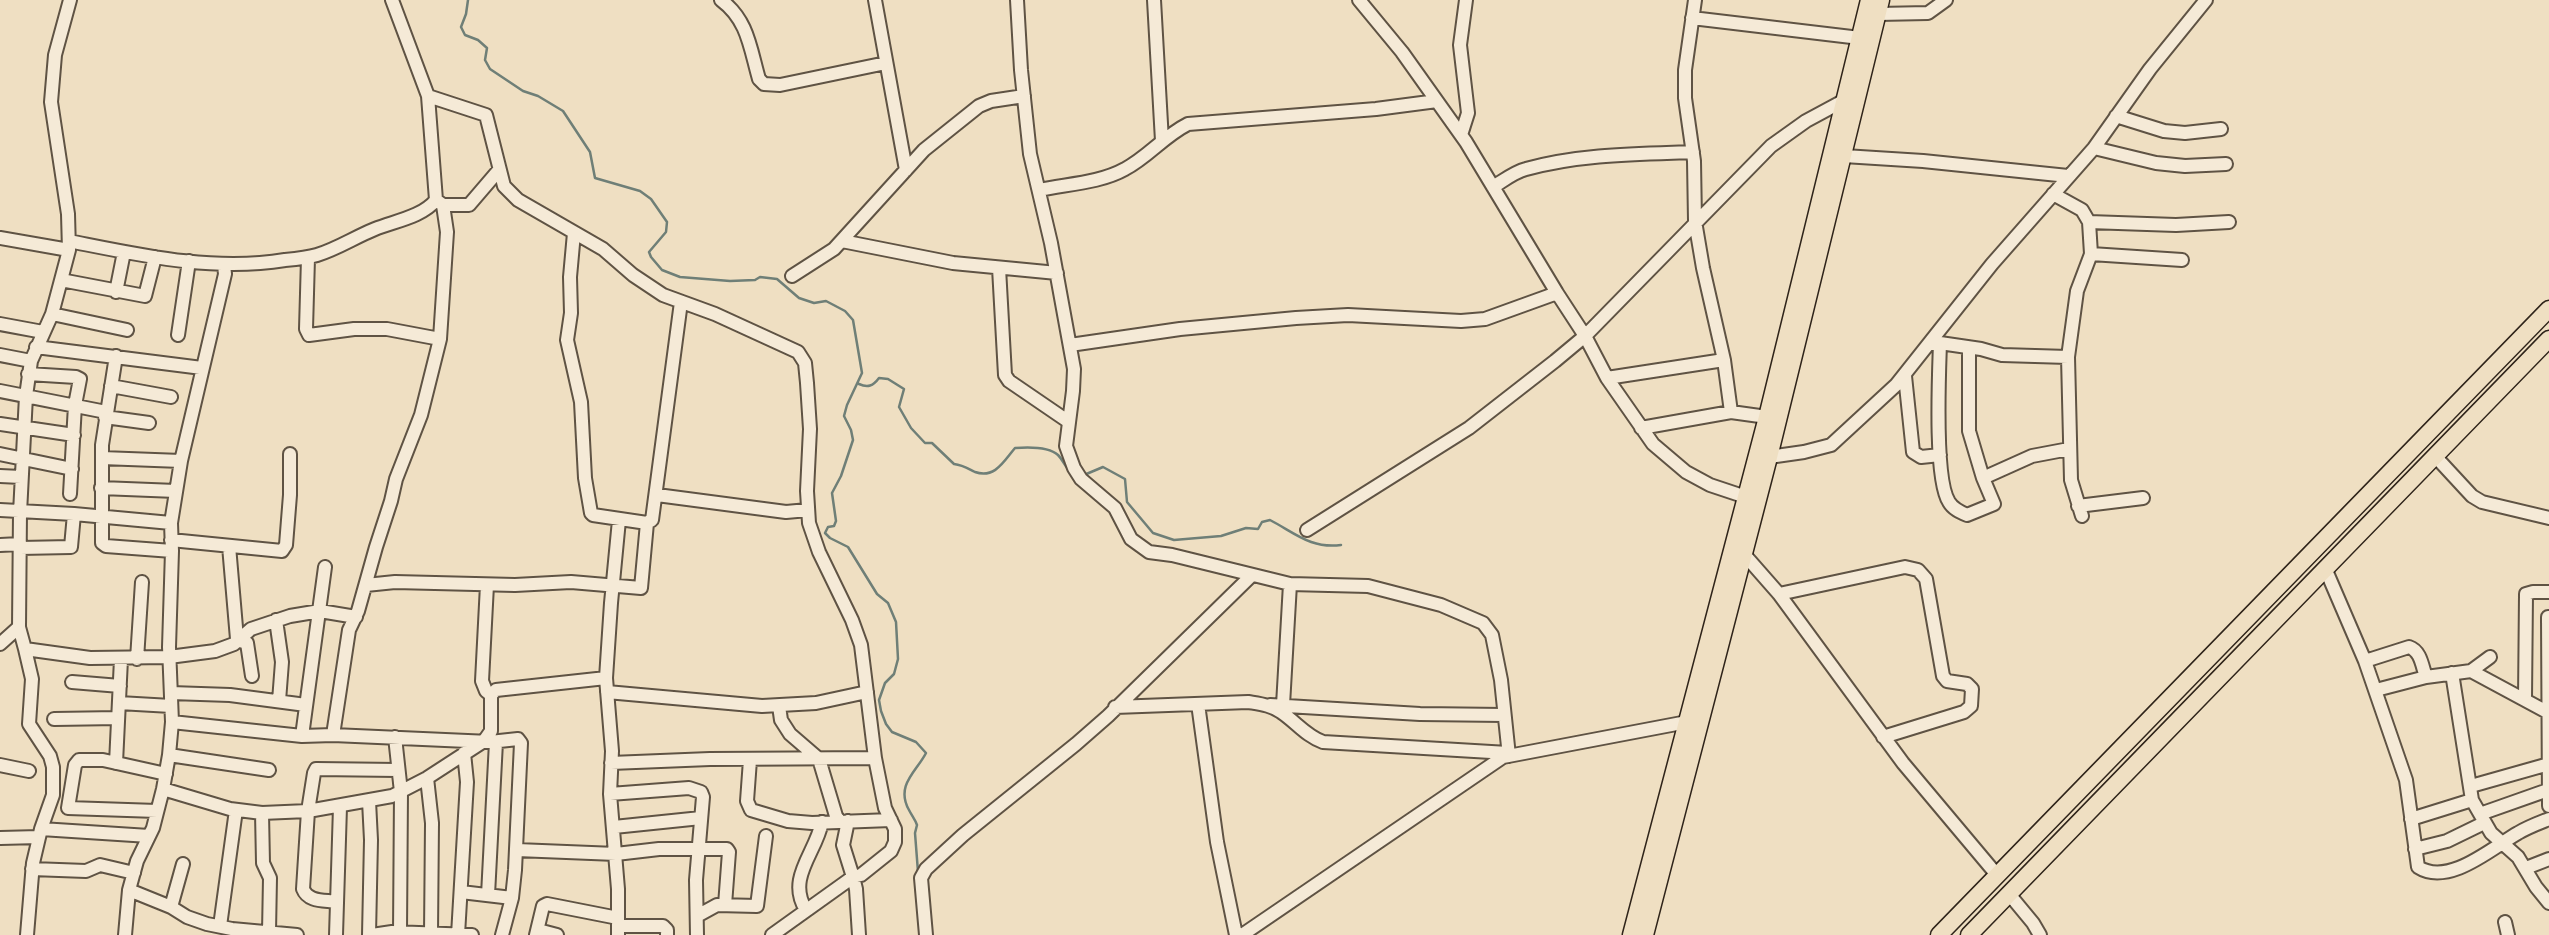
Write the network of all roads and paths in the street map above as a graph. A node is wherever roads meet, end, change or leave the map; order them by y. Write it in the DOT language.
graph roads {
  1 [pos="70,0"];
  2 [pos="392,0"];
  3 [pos="721,0"];
  4 [pos="874,0"];
  5 [pos="1017,0"];
  6 [pos="1154,0"];
  7 [pos="1359,0"];
  8 [pos="1466,0"];
  9 [pos="1695,0"];
  10 [pos="1869,0"];
  11 [pos="1946,0"];
  12 [pos="2206,0"];
  13 [pos="1880,7"];
  14 [pos="1692,18"];
  15 [pos="1860,38"];
  16 [pos="886,63"];
  17 [pos="428,96"];
  18 [pos="1024,96"];
  19 [pos="1845,100"];
  20 [pos="1437,101"];
  21 [pos="2116,116"];
  22 [pos="2221,130"];
  23 [pos="1461,135"];
  24 [pos="1162,141"];
  25 [pos="2094,148"];
  26 [pos="1693,152"];
  27 [pos="1844,156"];
  28 [pos="2225,164"];
  29 [pos="499,170"];
  30 [pos="906,170"];
  31 [pos="2068,176"];
  32 [pos="1493,187"];
  33 [pos="1039,190"];
  34 [pos="2053,194"];
  35 [pos="440,202"];
  36 [pos="1695,220"];
  37 [pos="2089,222"];
  38 [pos="2229,222"];
  39 [pos="574,233"];
  40 [pos="0,238"];
  41 [pos="842,241"];
  42 [pos="69,245"];
  43 [pos="124,252"];
  44 [pos="2091,254"];
  45 [pos="155,257"];
  46 [pos="308,258"];
  47 [pos="2182,260"];
  48 [pos="189,261"];
  49 [pos="224,265"];
  50 [pos="999,268"];
  51 [pos="1057,273"];
  52 [pos="792,276"];
  53 [pos="61,280"];
  54 [pos="116,292"];
  55 [pos="1557,293"];
  56 [pos="681,302"];
  57 [pos="2549,309"];
  58 [pos="52,314"];
  59 [pos="0,324"];
  60 [pos="127,330"];
  61 [pos="43,332"];
  62 [pos="177,335"];
  63 [pos="1585,335"];
  64 [pos="440,339"];
  65 [pos="2549,339"];
  66 [pos="1934,344"];
  67 [pos="1070,345"];
  68 [pos="36,347"];
  69 [pos="1969,348"];
  70 [pos="0,355"];
  71 [pos="116,356"];
  72 [pos="2067,358"];
  73 [pos="1724,360"];
  74 [pos="29,368"];
  75 [pos="202,368"];
  76 [pos="1905,376"];
  77 [pos="1606,378"];
  78 [pos="111,386"];
  79 [pos="0,391"];
  80 [pos="26,396"];
  81 [pos="172,397"];
  82 [pos="75,404"];
  83 [pos="1731,412"];
  84 [pos="106,414"];
  85 [pos="1767,417"];
  86 [pos="1069,422"];
  87 [pos="149,423"];
  88 [pos="0,424"];
  89 [pos="25,428"];
  90 [pos="1641,428"];
  91 [pos="74,435"];
  92 [pos="2069,449"];
  93 [pos="0,454"];
  94 [pos="290,454"];
  95 [pos="1940,456"];
  96 [pos="2435,456"];
  97 [pos="1769,457"];
  98 [pos="22,458"];
  99 [pos="102,458"];
  100 [pos="181,461"];
  101 [pos="72,469"];
  102 [pos="0,476"];
  103 [pos="21,477"];
  104 [pos="1983,478"];
  105 [pos="101,488"];
  106 [pos="176,491"];
  107 [pos="70,494"];
  108 [pos="2368,494"];
  109 [pos="657,495"];
  110 [pos="1746,497"];
  111 [pos="2143,498"];
  112 [pos="2384,509"];
  113 [pos="0,510"];
  114 [pos="808,510"];
  115 [pos="20,513"];
  116 [pos="74,514"];
  117 [pos="100,516"];
  118 [pos="2549,518"];
  119 [pos="619,520"];
  120 [pos="171,523"];
  121 [pos="647,523"];
  122 [pos="1307,530"];
  123 [pos="0,545"];
  124 [pos="20,546"];
  125 [pos="172,546"];
  126 [pos="229,546"];
  127 [pos="1744,553"];
  128 [pos="325,567"];
  129 [pos="2325,568"];
  130 [pos="1251,576"];
  131 [pos="142,582"];
  132 [pos="1290,584"];
  133 [pos="366,585"];
  134 [pos="487,585"];
  135 [pos="613,585"];
  136 [pos="2549,592"];
  137 [pos="1779,594"];
  138 [pos="320,611"];
  139 [pos="2525,616"];
  140 [pos="356,617"];
  141 [pos="2549,617"];
  142 [pos="276,620"];
  143 [pos="19,627"];
  144 [pos="238,638"];
  145 [pos="2525,640"];
  146 [pos="2549,643"];
  147 [pos="0,644"];
  148 [pos="25,649"];
  149 [pos="169,657"];
  150 [pos="2490,657"];
  151 [pos="121,659"];
  152 [pos="138,659"];
  153 [pos="2365,661"];
  154 [pos="2471,671"];
  155 [pos="2452,673"];
  156 [pos="252,676"];
  157 [pos="2426,677"];
  158 [pos="606,678"];
  159 [pos="72,682"];
  160 [pos="120,686"];
  161 [pos="2376,690"];
  162 [pos="607,691"];
  163 [pos="867,692"];
  164 [pos="491,695"];
  165 [pos="171,699"];
  166 [pos="2525,699"];
  167 [pos="279,701"];
  168 [pos="119,703"];
  169 [pos="1198,704"];
  170 [pos="306,705"];
  171 [pos="1266,705"];
  172 [pos="1283,705"];
  173 [pos="779,706"];
  174 [pos="1115,707"];
  175 [pos="2548,713"];
  176 [pos="1504,715"];
  177 [pos="118,718"];
  178 [pos="54,719"];
  179 [pos="172,722"];
  180 [pos="1687,722"];
  181 [pos="334,735"];
  182 [pos="302,736"];
  183 [pos="395,737"];
  184 [pos="1883,737"];
  185 [pos="490,741"];
  186 [pos="464,753"];
  187 [pos="169,755"];
  188 [pos="1508,755"];
  189 [pos="875,758"];
  190 [pos="819,759"];
  191 [pos="750,760"];
  192 [pos="116,763"];
  193 [pos="611,763"];
  194 [pos="2549,764"];
  195 [pos="0,765"];
  196 [pos="269,770"];
  197 [pos="398,770"];
  198 [pos="29,771"];
  199 [pos="166,774"];
  200 [pos="427,778"];
  201 [pos="2471,786"];
  202 [pos="163,789"];
  203 [pos="401,792"];
  204 [pos="610,794"];
  205 [pos="53,795"];
  206 [pos="69,796"];
  207 [pos="2548,797"];
  208 [pos="2472,800"];
  209 [pos="369,801"];
  210 [pos="340,807"];
  211 [pos="236,810"];
  212 [pos="157,811"];
  213 [pos="308,811"];
  214 [pos="262,813"];
  215 [pos="701,818"];
  216 [pos="2411,819"];
  217 [pos="2482,819"];
  218 [pos="2549,819"];
  219 [pos="891,820"];
  220 [pos="821,822"];
  221 [pos="844,822"];
  222 [pos="614,827"];
  223 [pos="40,833"];
  224 [pos="149,836"];
  225 [pos="766,836"];
  226 [pos="0,838"];
  227 [pos="2502,843"];
  228 [pos="699,848"];
  229 [pos="2415,849"];
  230 [pos="517,850"];
  231 [pos="616,854"];
  232 [pos="2549,859"];
  233 [pos="183,864"];
  234 [pos="2526,868"];
  235 [pos="32,869"];
  236 [pos="134,873"];
  237 [pos="1997,875"];
  238 [pos="853,877"];
  239 [pos="129,890"];
  240 [pos="461,892"];
  241 [pos="2009,894"];
  242 [pos="488,895"];
  243 [pos="512,898"];
  244 [pos="336,902"];
  245 [pos="2549,903"];
  246 [pos="725,905"];
  247 [pos="171,908"];
  248 [pos="806,910"];
  249 [pos="697,916"];
  250 [pos="2505,922"];
  251 [pos="220,926"];
  252 [pos="618,927"];
  253 [pos="269,932"];
  254 [pos="400,932"];
  255 [pos="125,933"];
  256 [pos="537,933"];
  257 [pos="428,934"];
  258 [pos="27,935"];
  259 [pos="110,935"];
  260 [pos="297,935"];
  261 [pos="336,935"];
  262 [pos="370,935"];
  263 [pos="463,935"];
  264 [pos="502,935"];
  265 [pos="557,935"];
  266 [pos="667,935"];
  267 [pos="697,935"];
  268 [pos="772,935"];
  269 [pos="859,935"];
  270 [pos="926,935"];
  271 [pos="1236,935"];
  272 [pos="1242,935"];
  273 [pos="1630,935"];
  274 [pos="1645,935"];
  275 [pos="1939,935"];
  276 [pos="1969,935"];
  277 [pos="2040,935"];
  278 [pos="2508,935"];
  1 -- 42 [label="street"];
  2 -- 17 [label="street"];
  3 -- 16 [label="street"];
  4 -- 16 [label="street"];
  5 -- 18 [label="street"];
  6 -- 24 [label="street"];
  7 -- 20 [label="street"];
  8 -- 23 [label="street"];
  9 -- 14 [label="street"];
  10 -- 15 [label="main road"];
  11 -- 13 [label="street"];
  12 -- 21 [label="street"];
  13 -- 27 [label="main road"];
  14 -- 15 [label="street"];
  14 -- 26 [label="street"];
  15 -- 19 [label="main road"];
  16 -- 30 [label="street"];
  17 -- 29 [label="street"];
  17 -- 35 [label="street"];
  18 -- 30 [label="street"];
  18 -- 33 [label="street"];
  19 -- 36 [label="street"];
  19 -- 85 [label="main road"];
  20 -- 23 [label="street"];
  20 -- 24 [label="street"];
  21 -- 22 [label="street"];
  21 -- 25 [label="street"];
  23 -- 32 [label="street"];
  24 -- 33 [label="street"];
  25 -- 28 [label="street"];
  25 -- 31 [label="street"];
  26 -- 32 [label="street"];
  26 -- 36 [label="street"];
  27 -- 31 [label="street"];
  27 -- 97 [label="main road"];
  29 -- 35 [label="street"];
  29 -- 39 [label="street"];
  30 -- 41 [label="street"];
  31 -- 34 [label="street"];
  32 -- 55 [label="street"];
  33 -- 51 [label="street"];
  34 -- 37 [label="street"];
  34 -- 66 [label="street"];
  35 -- 46 [label="street"];
  35 -- 64 [label="street"];
  36 -- 63 [label="street"];
  36 -- 73 [label="street"];
  37 -- 38 [label="street"];
  37 -- 44 [label="street"];
  39 -- 56 [label="street"];
  39 -- 119 [label="street"];
  40 -- 42 [label="street"];
  41 -- 50 [label="street"];
  41 -- 52 [label="street"];
  42 -- 43 [label="street"];
  42 -- 53 [label="street"];
  43 -- 45 [label="street"];
  43 -- 54 [label="street"];
  44 -- 47 [label="street"];
  44 -- 72 [label="street"];
  45 -- 48 [label="street"];
  45 -- 54 [label="street"];
  46 -- 49 [label="street"];
  46 -- 64 [label="street"];
  48 -- 49 [label="street"];
  48 -- 62 [label="street"];
  49 -- 75 [label="street"];
  50 -- 51 [label="street"];
  50 -- 86 [label="street"];
  51 -- 67 [label="street"];
  53 -- 54 [label="street"];
  53 -- 58 [label="street"];
  55 -- 63 [label="street"];
  55 -- 67 [label="street"];
  56 -- 109 [label="street"];
  56 -- 114 [label="street"];
  57 -- 108 [label="main road"];
  58 -- 60 [label="street"];
  58 -- 61 [label="street"];
  59 -- 61 [label="street"];
  61 -- 68 [label="street"];
  63 -- 77 [label="street"];
  63 -- 122 [label="street"];
  64 -- 133 [label="street"];
  65 -- 96 [label="main road"];
  66 -- 69 [label="street"];
  66 -- 76 [label="street"];
  66 -- 95 [label="street"];
  67 -- 86 [label="street"];
  68 -- 71 [label="street"];
  68 -- 74 [label="street"];
  69 -- 72 [label="street"];
  69 -- 104 [label="street"];
  70 -- 74 [label="street"];
  71 -- 75 [label="street"];
  71 -- 78 [label="street"];
  72 -- 92 [label="street"];
  73 -- 77 [label="street"];
  73 -- 83 [label="street"];
  74 -- 80 [label="street"];
  74 -- 82 [label="street"];
  75 -- 100 [label="street"];
  76 -- 95 [label="street"];
  76 -- 97 [label="street"];
  77 -- 90 [label="street"];
  78 -- 81 [label="street"];
  78 -- 84 [label="street"];
  79 -- 80 [label="street"];
  80 -- 82 [label="street"];
  80 -- 89 [label="street"];
  82 -- 84 [label="street"];
  82 -- 91 [label="street"];
  83 -- 85 [label="street"];
  83 -- 90 [label="street"];
  84 -- 87 [label="street"];
  84 -- 99 [label="street"];
  85 -- 110 [label="main road"];
  86 -- 130 [label="street"];
  88 -- 89 [label="street"];
  89 -- 91 [label="street"];
  89 -- 98 [label="street"];
  90 -- 110 [label="street"];
  91 -- 101 [label="street"];
  92 -- 104 [label="street"];
  92 -- 111 [label="street"];
  93 -- 98 [label="street"];
  94 -- 126 [label="street"];
  95 -- 104 [label="street"];
  96 -- 112 [label="main road"];
  96 -- 118 [label="street"];
  97 -- 127 [label="main road"];
  98 -- 101 [label="street"];
  98 -- 103 [label="street"];
  99 -- 100 [label="street"];
  99 -- 105 [label="street"];
  100 -- 106 [label="street"];
  101 -- 107 [label="street"];
  102 -- 103 [label="street"];
  103 -- 115 [label="street"];
  105 -- 106 [label="street"];
  105 -- 117 [label="street"];
  106 -- 120 [label="street"];
  108 -- 112 [label="main road"];
  108 -- 237 [label="main road"];
  109 -- 114 [label="street"];
  109 -- 121 [label="street"];
  110 -- 180 [label="main road"];
  112 -- 129 [label="main road"];
  113 -- 115 [label="street"];
  114 -- 163 [label="street"];
  115 -- 116 [label="street"];
  115 -- 124 [label="street"];
  116 -- 117 [label="street"];
  116 -- 124 [label="street"];
  117 -- 120 [label="street"];
  117 -- 125 [label="street"];
  119 -- 121 [label="street"];
  119 -- 135 [label="street"];
  120 -- 125 [label="street"];
  121 -- 135 [label="street"];
  123 -- 124 [label="street"];
  124 -- 143 [label="street"];
  125 -- 126 [label="street"];
  125 -- 149 [label="street"];
  126 -- 144 [label="street"];
  127 -- 137 [label="street"];
  127 -- 274 [label="main road"];
  128 -- 138 [label="street"];
  129 -- 153 [label="street"];
  129 -- 241 [label="main road"];
  130 -- 132 [label="street"];
  130 -- 174 [label="street"];
  131 -- 152 [label="street"];
  132 -- 172 [label="street"];
  132 -- 176 [label="street"];
  133 -- 134 [label="street"];
  133 -- 140 [label="street"];
  134 -- 135 [label="street"];
  134 -- 164 [label="street"];
  135 -- 158 [label="street"];
  136 -- 139 [label="street"];
  137 -- 184 [label="street"];
  137 -- 184 [label="street"];
  138 -- 140 [label="street"];
  138 -- 142 [label="street"];
  138 -- 170 [label="street"];
  139 -- 141 [label="street"];
  139 -- 145 [label="street"];
  140 -- 181 [label="street"];
  141 -- 146 [label="street"];
  142 -- 144 [label="street"];
  142 -- 167 [label="street"];
  143 -- 147 [label="street"];
  143 -- 148 [label="street"];
  144 -- 149 [label="street"];
  144 -- 156 [label="street"];
  145 -- 146 [label="street"];
  145 -- 166 [label="street"];
  146 -- 175 [label="street"];
  148 -- 151 [label="street"];
  148 -- 205 [label="street"];
  149 -- 152 [label="street"];
  149 -- 165 [label="street"];
  150 -- 154 [label="street"];
  151 -- 152 [label="street"];
  151 -- 160 [label="street"];
  153 -- 157 [label="street"];
  153 -- 161 [label="street"];
  154 -- 155 [label="street"];
  154 -- 166 [label="street"];
  155 -- 157 [label="street"];
  155 -- 201 [label="street"];
  157 -- 161 [label="street"];
  158 -- 162 [label="street"];
  158 -- 164 [label="street"];
  159 -- 160 [label="street"];
  160 -- 168 [label="street"];
  161 -- 216 [label="street"];
  162 -- 173 [label="street"];
  162 -- 193 [label="street"];
  163 -- 173 [label="street"];
  163 -- 189 [label="street"];
  164 -- 185 [label="street"];
  165 -- 167 [label="street"];
  165 -- 168 [label="street"];
  165 -- 179 [label="street"];
  166 -- 175 [label="street"];
  167 -- 170 [label="street"];
  168 -- 177 [label="street"];
  169 -- 171 [label="street"];
  169 -- 174 [label="street"];
  169 -- 271 [label="street"];
  170 -- 182 [label="street"];
  171 -- 172 [label="street"];
  171 -- 188 [label="street"];
  172 -- 176 [label="street"];
  173 -- 190 [label="street"];
  174 -- 270 [label="street"];
  175 -- 194 [label="street"];
  176 -- 188 [label="street"];
  177 -- 178 [label="street"];
  177 -- 192 [label="street"];
  179 -- 182 [label="street"];
  179 -- 187 [label="street"];
  180 -- 188 [label="street"];
  180 -- 273 [label="main road"];
  181 -- 182 [label="street"];
  181 -- 183 [label="street"];
  183 -- 185 [label="street"];
  183 -- 197 [label="street"];
  184 -- 237 [label="street"];
  185 -- 186 [label="street"];
  185 -- 230 [label="street"];
  185 -- 242 [label="street"];
  186 -- 200 [label="street"];
  186 -- 240 [label="street"];
  187 -- 196 [label="street"];
  187 -- 199 [label="street"];
  188 -- 272 [label="street"];
  189 -- 190 [label="street"];
  189 -- 219 [label="street"];
  190 -- 191 [label="street"];
  190 -- 221 [label="street"];
  191 -- 193 [label="street"];
  191 -- 220 [label="street"];
  192 -- 199 [label="street"];
  192 -- 206 [label="street"];
  193 -- 204 [label="street"];
  194 -- 201 [label="street"];
  194 -- 207 [label="street"];
  195 -- 198 [label="street"];
  197 -- 203 [label="street"];
  197 -- 213 [label="street"];
  199 -- 202 [label="street"];
  200 -- 203 [label="street"];
  200 -- 257 [label="street"];
  201 -- 208 [label="street"];
  202 -- 211 [label="street"];
  202 -- 212 [label="street"];
  203 -- 209 [label="street"];
  203 -- 254 [label="street"];
  204 -- 215 [label="street"];
  204 -- 222 [label="street"];
  205 -- 206 [label="street"];
  205 -- 223 [label="street"];
  206 -- 212 [label="street"];
  207 -- 217 [label="street"];
  208 -- 216 [label="street"];
  208 -- 217 [label="street"];
  209 -- 210 [label="street"];
  209 -- 262 [label="street"];
  210 -- 213 [label="street"];
  210 -- 244 [label="street"];
  211 -- 214 [label="street"];
  211 -- 251 [label="street"];
  212 -- 224 [label="street"];
  213 -- 214 [label="street"];
  213 -- 244 [label="street"];
  214 -- 253 [label="street"];
  215 -- 222 [label="street"];
  215 -- 228 [label="street"];
  216 -- 229 [label="street"];
  217 -- 227 [label="street"];
  217 -- 229 [label="street"];
  218 -- 227 [label="street"];
  219 -- 221 [label="street"];
  219 -- 238 [label="street"];
  220 -- 221 [label="street"];
  220 -- 248 [label="street"];
  221 -- 238 [label="street"];
  222 -- 231 [label="street"];
  223 -- 224 [label="street"];
  223 -- 226 [label="street"];
  223 -- 235 [label="street"];
  224 -- 236 [label="street"];
  225 -- 246 [label="street"];
  227 -- 229 [label="street"];
  227 -- 234 [label="street"];
  228 -- 231 [label="street"];
  228 -- 246 [label="street"];
  228 -- 249 [label="street"];
  230 -- 231 [label="street"];
  230 -- 243 [label="street"];
  231 -- 252 [label="street"];
  232 -- 234 [label="street"];
  233 -- 247 [label="street"];
  234 -- 245 [label="street"];
  235 -- 236 [label="street"];
  235 -- 258 [label="street"];
  236 -- 239 [label="street"];
  237 -- 275 [label="main road"];
  238 -- 248 [label="street"];
  238 -- 269 [label="street"];
  239 -- 247 [label="street"];
  239 -- 255 [label="street"];
  240 -- 242 [label="street"];
  240 -- 263 [label="street"];
  241 -- 276 [label="main road"];
  241 -- 277 [label="street"];
  242 -- 243 [label="street"];
  243 -- 264 [label="street"];
  244 -- 261 [label="street"];
  246 -- 249 [label="street"];
  247 -- 251 [label="street"];
  248 -- 268 [label="street"];
  249 -- 267 [label="street"];
  250 -- 278 [label="street"];
  251 -- 253 [label="street"];
  252 -- 256 [label="street"];
  252 -- 266 [label="street"];
  253 -- 260 [label="street"];
  254 -- 257 [label="street"];
  254 -- 262 [label="street"];
  255 -- 259 [label="street"];
  256 -- 265 [label="street"];
  257 -- 263 [label="street"];
}
